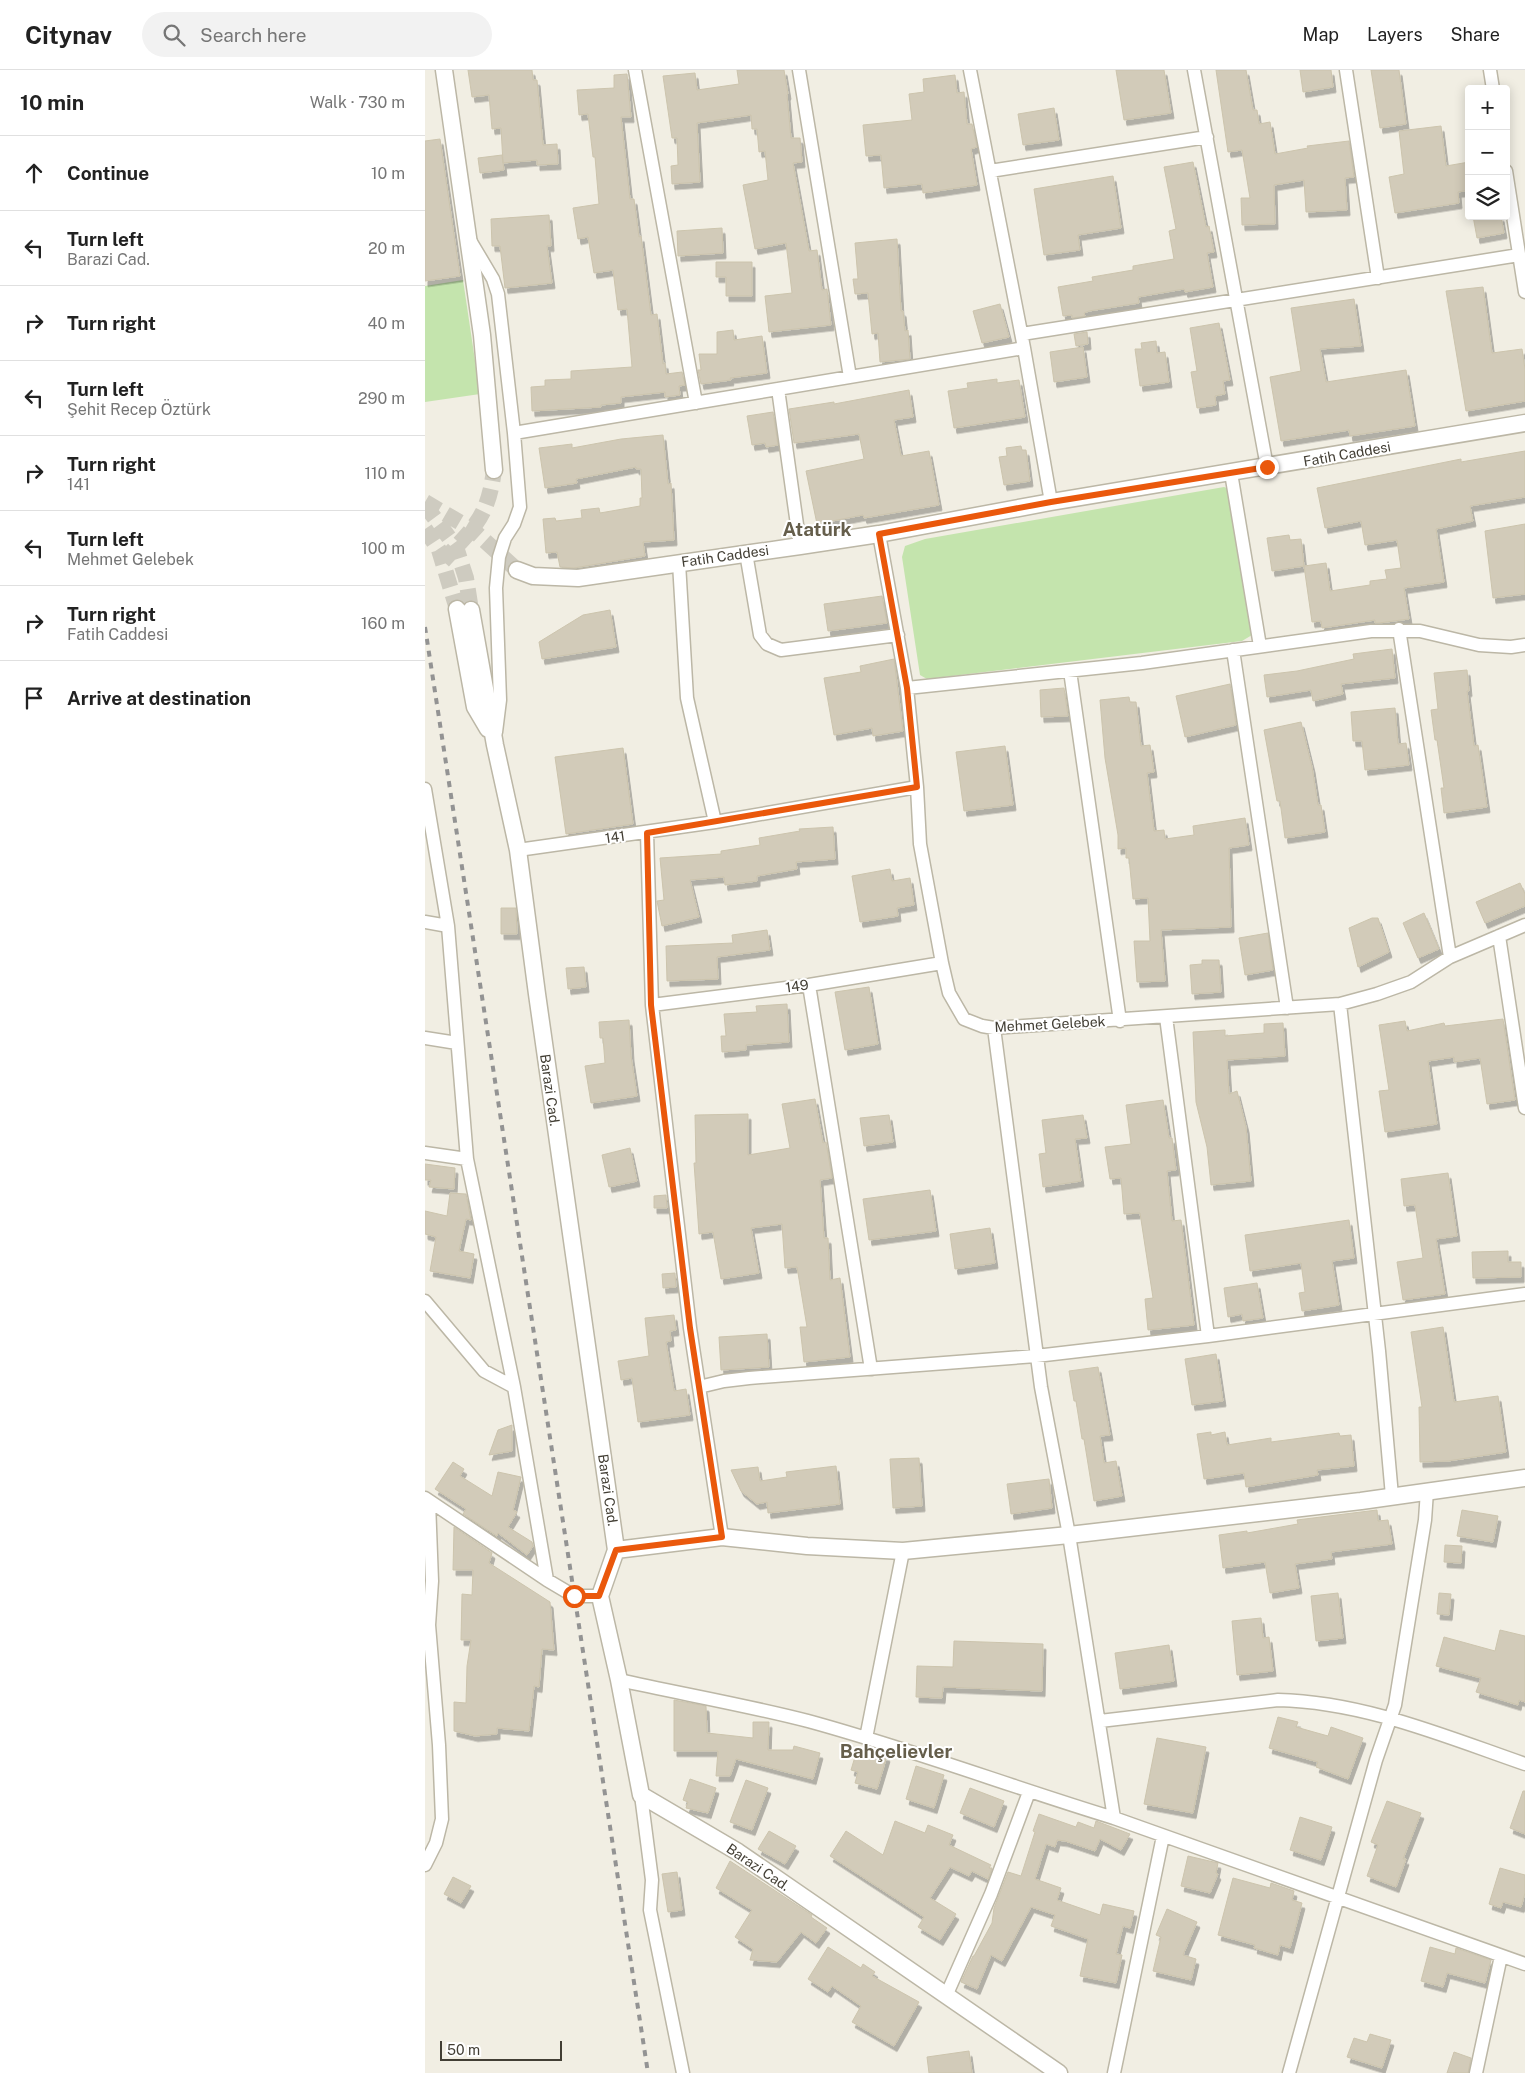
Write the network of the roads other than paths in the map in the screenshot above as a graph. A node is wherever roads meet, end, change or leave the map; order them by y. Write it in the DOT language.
graph roads {
  1 [pos="444,70"];
  2 [pos="635,70"];
  3 [pos="799,70"];
  4 [pos="970,70"];
  5 [pos="1195,70"];
  6 [pos="1346,70"];
  7 [pos="1490,70"];
  8 [pos="1492,85"];
  9 [pos="1207,137"];
  10 [pos="989,171"];
  11 [pos="1507,175"];
  12 [pos="1521,239"];
  13 [pos="469,240"];
  14 [pos="1519,255"];
  15 [pos="1378,278"];
  16 [pos="1525,292"];
  17 [pos="1236,300"];
  18 [pos="1022,334"];
  19 [pos="1024,348"];
  20 [pos="850,377"];
  21 [pos="778,389"];
  22 [pos="696,403"];
  23 [pos="1525,423"];
  24 [pos="514,433"];
  25 [pos="1267,467"];
  26 [pos="494,470"];
  27 [pos="1231,473"];
  28 [pos="1051,502"];
  29 [pos="879,534"];
  30 [pos="800,546"];
  31 [pos="746,553"];
  32 [pos="679,563"];
  33 [pos="517,570"];
  34 [pos="464,610"];
  35 [pos="1399,629"];
  36 [pos="898,635"];
  37 [pos="1525,645"];
  38 [pos="1260,646"];
  39 [pos="1233,650"];
  40 [pos="1070,671"];
  41 [pos="907,688"];
  42 [pos="495,745"];
  43 [pos="917,787"];
  44 [pos="425,789"];
  45 [pos="715,822"];
  46 [pos="647,833"];
  47 [pos="518,850"];
  48 [pos="425,922"];
  49 [pos="1525,925"];
  50 [pos="448,926"];
  51 [pos="1499,936"];
  52 [pos="1450,957"];
  53 [pos="941,963"];
  54 [pos="809,985"];
  55 [pos="1341,1004"];
  56 [pos="651,1005"];
  57 [pos="1287,1008"];
  58 [pos="1166,1017"];
  59 [pos="1120,1021"];
  60 [pos="994,1028"];
  61 [pos="425,1038"];
  62 [pos="457,1043"];
  63 [pos="1525,1108"];
  64 [pos="425,1153"];
  65 [pos="467,1159"];
  66 [pos="1525,1294"];
  67 [pos="425,1302"];
  68 [pos="1375,1313"];
  69 [pos="1208,1336"];
  70 [pos="1037,1356"];
  71 [pos="871,1369"];
  72 [pos="514,1387"];
  73 [pos="699,1387"];
  74 [pos="1525,1478"];
  75 [pos="1427,1491"];
  76 [pos="1392,1496"];
  77 [pos="427,1500"];
  78 [pos="1069,1535"];
  79 [pos="722,1537"];
  80 [pos="616,1550"];
  81 [pos="903,1552"];
  82 [pos="547,1580"];
  83 [pos="599,1596"];
  84 [pos="427,1623"];
  85 [pos="619,1680"];
  86 [pos="1390,1717"];
  87 [pos="1100,1721"];
  88 [pos="866,1738"];
  89 [pos="1525,1764"];
  90 [pos="1029,1792"];
  91 [pos="641,1795"];
  92 [pos="1114,1818"];
  93 [pos="1163,1836"];
  94 [pos="425,1864"];
  95 [pos="1338,1897"];
  96 [pos="1501,1956"];
  97 [pos="1525,1964"];
  98 [pos="946,1996"];
  99 [pos="683,2073"];
  100 [pos="1059,2073"];
  101 [pos="1115,2073"];
  102 [pos="1289,2073"];
  103 [pos="1476,2073"];
  1 -- 13 [label="street"];
  2 -- 22 [label="street"];
  3 -- 20 [label="street"];
  4 -- 10 [label="street"];
  5 -- 9 [label="street"];
  6 -- 15 [label="street"];
  7 -- 8 [label="street"];
  9 -- 10 [label="street"];
  9 -- 17 [label="street"];
  10 -- 18 [label="street"];
  11 -- 12 [label="street"];
  12 -- 14 [label="street"];
  13 -- 24 [label="street"];
  13 -- 26 [label="street"];
  14 -- 15 [label="street"];
  14 -- 16 [label="street"];
  15 -- 17 [label="street"];
  17 -- 18 [label="street"];
  17 -- 25 [label="street"];
  18 -- 19 [label="street"];
  19 -- 20 [label="street"];
  19 -- 28 [label="street"];
  20 -- 21 [label="street"];
  21 -- 22 [label="street"];
  21 -- 30 [label="street"];
  22 -- 24 [label="street"];
  23 -- 25 [label="street, Fatih Caddesi"];
  24 -- 42 [label="street"];
  25 -- 27 [label="street, Fatih Caddesi"];
  27 -- 28 [label="street, Fatih Caddesi"];
  27 -- 38 [label="street"];
  28 -- 29 [label="street, Fatih Caddesi"];
  29 -- 30 [label="street, Fatih Caddesi"];
  29 -- 36 [label="street, Mehmet Gelebek"];
  30 -- 31 [label="street, Fatih Caddesi"];
  31 -- 32 [label="street, Fatih Caddesi"];
  31 -- 36 [label="street"];
  32 -- 33 [label="street, Fatih Caddesi"];
  32 -- 45 [label="street"];
  34 -- 42 [label="street, Barazi Cad."];
  35 -- 37 [label="street"];
  35 -- 38 [label="street"];
  35 -- 52 [label="street"];
  36 -- 41 [label="street, Mehmet Gelebek"];
  38 -- 39 [label="street"];
  39 -- 40 [label="street"];
  39 -- 57 [label="street"];
  40 -- 41 [label="street"];
  40 -- 59 [label="street"];
  41 -- 43 [label="street, Mehmet Gelebek"];
  42 -- 47 [label="street, Barazi Cad."];
  43 -- 45 [label="street, 141"];
  43 -- 53 [label="street, Mehmet Gelebek"];
  44 -- 50 [label="street"];
  45 -- 46 [label="street, 141"];
  46 -- 47 [label="street, 141"];
  46 -- 56 [label="street"];
  47 -- 80 [label="street, Barazi Cad."];
  48 -- 50 [label="street"];
  49 -- 51 [label="street, Mehmet Gelebek"];
  50 -- 62 [label="street"];
  51 -- 52 [label="street, Mehmet Gelebek"];
  51 -- 63 [label="street"];
  52 -- 55 [label="street, Mehmet Gelebek"];
  53 -- 54 [label="street, 149"];
  53 -- 60 [label="street, Mehmet Gelebek"];
  54 -- 56 [label="street, 149"];
  54 -- 71 [label="street"];
  55 -- 57 [label="street, Mehmet Gelebek"];
  55 -- 68 [label="street"];
  56 -- 73 [label="street"];
  57 -- 58 [label="street, Mehmet Gelebek"];
  58 -- 59 [label="street, Mehmet Gelebek"];
  58 -- 69 [label="street"];
  59 -- 60 [label="street, Mehmet Gelebek"];
  60 -- 70 [label="street"];
  61 -- 62 [label="street"];
  62 -- 65 [label="street"];
  64 -- 65 [label="street"];
  65 -- 72 [label="street"];
  66 -- 68 [label="street"];
  67 -- 72 [label="street"];
  68 -- 69 [label="street"];
  68 -- 76 [label="street"];
  69 -- 70 [label="street"];
  70 -- 71 [label="street"];
  70 -- 78 [label="street"];
  71 -- 73 [label="street"];
  72 -- 82 [label="street"];
  73 -- 79 [label="street"];
  74 -- 75 [label="street"];
  75 -- 76 [label="street"];
  75 -- 86 [label="street"];
  76 -- 78 [label="street"];
  77 -- 82 [label="street"];
  77 -- 84 [label="street"];
  78 -- 81 [label="street"];
  78 -- 87 [label="street"];
  79 -- 80 [label="street"];
  79 -- 81 [label="street"];
  80 -- 83 [label="street, Barazi Cad."];
  81 -- 88 [label="street"];
  82 -- 83 [label="street"];
  83 -- 85 [label="street"];
  84 -- 94 [label="street"];
  85 -- 88 [label="street"];
  85 -- 91 [label="street"];
  86 -- 87 [label="street"];
  86 -- 89 [label="street"];
  86 -- 95 [label="street"];
  87 -- 92 [label="street"];
  88 -- 90 [label="street"];
  90 -- 92 [label="street"];
  90 -- 98 [label="street"];
  91 -- 98 [label="street, Barazi Cad."];
  91 -- 99 [label="street"];
  92 -- 93 [label="street"];
  93 -- 95 [label="street"];
  93 -- 101 [label="street"];
  95 -- 96 [label="street"];
  95 -- 102 [label="street"];
  96 -- 97 [label="street"];
  96 -- 103 [label="street"];
  98 -- 100 [label="street, Barazi Cad."];
}
